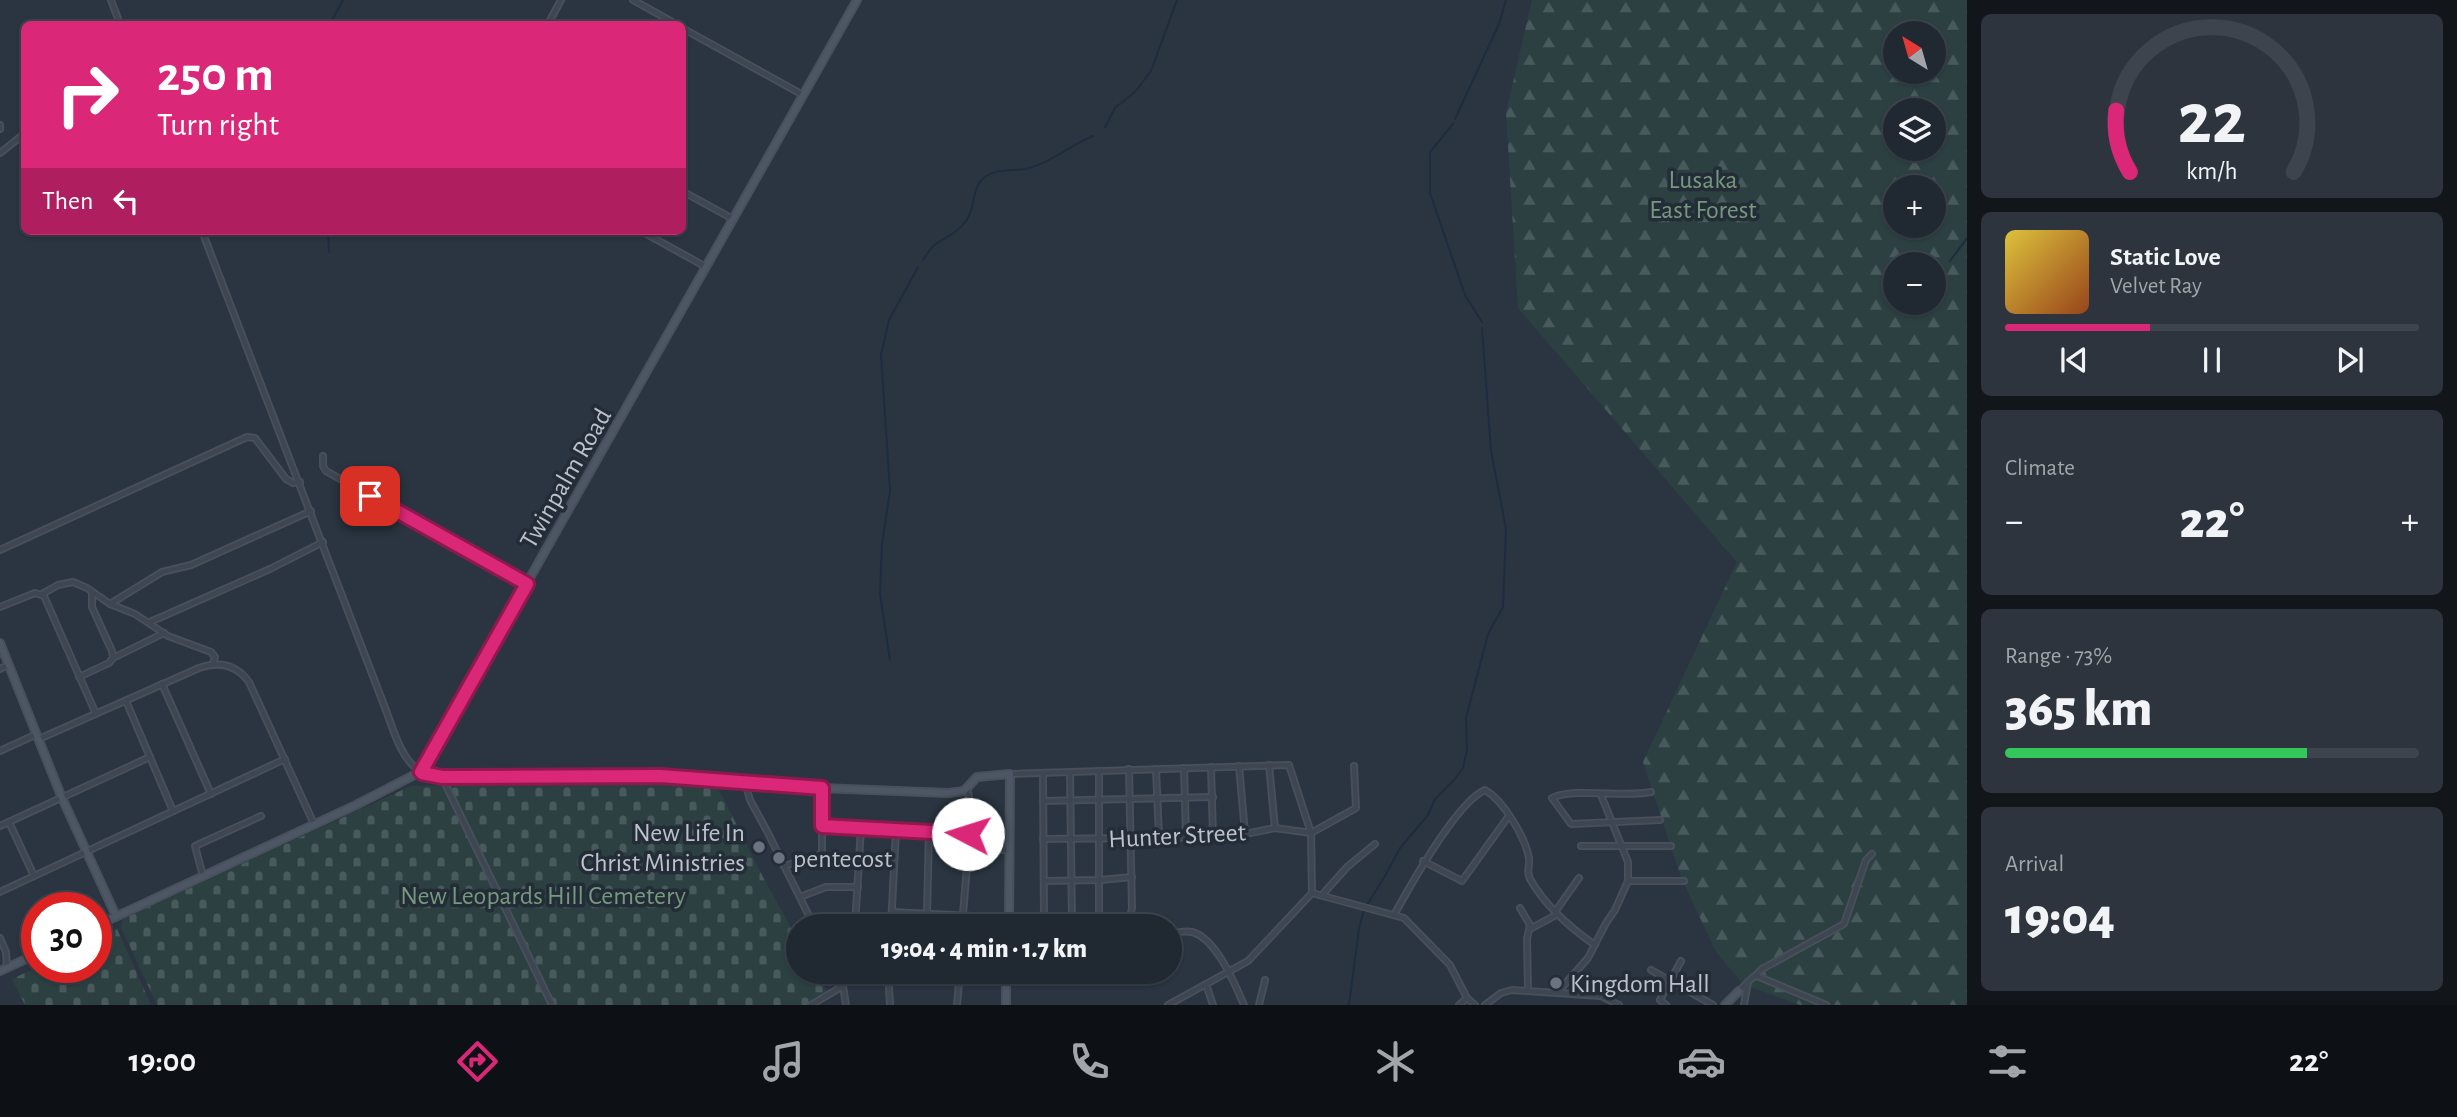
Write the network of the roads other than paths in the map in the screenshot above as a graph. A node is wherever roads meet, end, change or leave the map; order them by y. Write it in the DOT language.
graph roads {
  1 [pos="111,0"];
  2 [pos="561,0"];
  3 [pos="634,0"];
  4 [pos="857,0"];
  5 [pos="119,21"];
  6 [pos="550,21"];
  7 [pos="671,21"];
  8 [pos="686,30"];
  9 [pos="803,96"];
  10 [pos="21,136"];
  11 [pos="0,153"];
  12 [pos="686,193"];
  13 [pos="733,219"];
  14 [pos="204,235"];
  15 [pos="648,235"];
  16 [pos="706,267"];
  17 [pos="323,456"];
  18 [pos="300,482"];
  19 [pos="311,511"];
  20 [pos="323,542"];
  21 [pos="0,550"];
  22 [pos="527,584"];
  23 [pos="93,592"];
  24 [pos="42,594"];
  25 [pos="110,604"];
  26 [pos="0,607"];
  27 [pos="149,622"];
  28 [pos="164,633"];
  29 [pos="0,643"];
  30 [pos="113,658"];
  31 [pos="212,663"];
  32 [pos="8,664"];
  33 [pos="0,669"];
  34 [pos="79,677"];
  35 [pos="162,684"];
  36 [pos="126,701"];
  37 [pos="96,714"];
  38 [pos="38,737"];
  39 [pos="0,751"];
  40 [pos="150,757"];
  41 [pos="285,759"];
  42 [pos="1269,765"];
  43 [pos="1239,766"];
  44 [pos="1354,766"];
  45 [pos="1211,767"];
  46 [pos="1184,768"];
  47 [pos="1129,769"];
  48 [pos="1156,769"];
  49 [pos="1099,771"];
  50 [pos="421,772"];
  51 [pos="1070,772"];
  52 [pos="1043,773"];
  53 [pos="1010,774"];
  54 [pos="442,777"];
  55 [pos="745,781"];
  56 [pos="822,788"];
  57 [pos="967,789"];
  58 [pos="1651,792"];
  59 [pos="211,794"];
  60 [pos="1601,795"];
  61 [pos="1184,797"];
  62 [pos="1213,797"];
  63 [pos="62,798"];
  64 [pos="1130,798"];
  65 [pos="1156,798"];
  66 [pos="1043,801"];
  67 [pos="1071,801"];
  68 [pos="1099,801"];
  69 [pos="173,811"];
  70 [pos="261,816"];
  71 [pos="1508,817"];
  72 [pos="1660,820"];
  73 [pos="1612,821"];
  74 [pos="9,822"];
  75 [pos="314,824"];
  76 [pos="0,825"];
  77 [pos="822,826"];
  78 [pos="861,828"];
  79 [pos="1275,828"];
  80 [pos="896,830"];
  81 [pos="929,831"];
  82 [pos="1245,833"];
  83 [pos="1311,833"];
  84 [pos="968,834"];
  85 [pos="1213,836"];
  86 [pos="1130,837"];
  87 [pos="1159,837"];
  88 [pos="1186,837"];
  89 [pos="1043,839"];
  90 [pos="1071,839"];
  91 [pos="1099,839"];
  92 [pos="1376,844"];
  93 [pos="1621,845"];
  94 [pos="1581,846"];
  95 [pos="1671,846"];
  96 [pos="969,849"];
  97 [pos="1011,850"];
  98 [pos="86,852"];
  99 [pos="1872,853"];
  100 [pos="1423,861"];
  101 [pos="784,866"];
  102 [pos="34,876"];
  103 [pos="203,876"];
  104 [pos="1132,877"];
  105 [pos="1579,878"];
  106 [pos="1072,880"];
  107 [pos="1100,880"];
  108 [pos="1628,880"];
  109 [pos="1044,881"];
  110 [pos="1684,881"];
  111 [pos="858,887"];
  112 [pos="0,892"];
  113 [pos="1312,893"];
  114 [pos="1322,895"];
  115 [pos="800,897"];
  116 [pos="1520,908"];
  117 [pos="892,912"];
  118 [pos="927,913"];
  119 [pos="808,914"];
  120 [pos="856,914"];
  121 [pos="963,914"];
  122 [pos="1009,914"];
  123 [pos="1044,914"];
  124 [pos="1072,914"];
  125 [pos="1099,914"];
  126 [pos="1130,914"];
  127 [pos="1555,914"];
  128 [pos="1394,915"];
  129 [pos="116,916"];
  130 [pos="112,918"];
  131 [pos="1530,929"];
  132 [pos="1182,932"];
  133 [pos="0,938"];
  134 [pos="1595,945"];
  135 [pos="1681,961"];
  136 [pos="21,962"];
  137 [pos="3,970"];
  138 [pos="1651,970"];
  139 [pos="1229,972"];
  140 [pos="1755,976"];
  141 [pos="1265,980"];
  142 [pos="1671,980"];
  143 [pos="1749,981"];
  144 [pos="889,984"];
  145 [pos="959,984"];
  146 [pos="1006,984"];
  147 [pos="1206,984"];
  148 [pos="843,985"];
  149 [pos="1528,991"];
  150 [pos="1739,991"];
  151 [pos="1558,992"];
  152 [pos="1467,998"];
  153 [pos="814,1004"];
  154 [pos="552,1005"];
  155 [pos="845,1005"];
  156 [pos="890,1005"];
  157 [pos="957,1005"];
  158 [pos="1006,1005"];
  159 [pos="1168,1005"];
  160 [pos="1213,1005"];
  161 [pos="1244,1005"];
  162 [pos="1259,1005"];
  163 [pos="1459,1005"];
  164 [pos="1475,1005"];
  165 [pos="1485,1005"];
  166 [pos="1619,1005"];
  167 [pos="1666,1005"];
  168 [pos="1713,1005"];
  169 [pos="1725,1005"];
  170 [pos="1744,1005"];
  171 [pos="1826,1005"];
  1 -- 5 [label="street"];
  2 -- 6 [label="street"];
  3 -- 7 [label="street"];
  4 -- 9 [label="main road, Twinpalm Road"];
  8 -- 9 [label="street"];
  9 -- 13 [label="main road, Twinpalm Road"];
  10 -- 11 [label="street"];
  12 -- 13 [label="street"];
  13 -- 16 [label="main road, Twinpalm Road"];
  14 -- 18 [label="street"];
  15 -- 16 [label="street"];
  16 -- 22 [label="main road, Twinpalm Road"];
  17 -- 22 [label="street"];
  18 -- 19 [label="street"];
  18 -- 21 [label="street"];
  19 -- 20 [label="street"];
  19 -- 25 [label="street"];
  20 -- 27 [label="street"];
  20 -- 50 [label="street"];
  22 -- 50 [label="main road, Twinpalm Road"];
  23 -- 24 [label="street"];
  23 -- 25 [label="street"];
  23 -- 30 [label="street"];
  24 -- 26 [label="street"];
  24 -- 34 [label="street"];
  25 -- 27 [label="street"];
  27 -- 28 [label="street"];
  28 -- 30 [label="street"];
  28 -- 31 [label="street"];
  29 -- 32 [label="main road"];
  30 -- 34 [label="street"];
  31 -- 35 [label="street"];
  31 -- 41 [label="street"];
  32 -- 33 [label="street"];
  32 -- 38 [label="main road"];
  34 -- 37 [label="street"];
  35 -- 36 [label="street"];
  35 -- 59 [label="street"];
  36 -- 37 [label="street"];
  36 -- 40 [label="street"];
  37 -- 38 [label="street"];
  38 -- 39 [label="street"];
  38 -- 63 [label="main road"];
  40 -- 63 [label="street"];
  40 -- 69 [label="street"];
  41 -- 59 [label="street"];
  41 -- 75 [label="street"];
  42 -- 43 [label="street"];
  42 -- 79 [label="street"];
  42 -- 83 [label="street"];
  43 -- 45 [label="street"];
  43 -- 82 [label="street"];
  44 -- 83 [label="street"];
  45 -- 46 [label="street"];
  45 -- 62 [label="street"];
  46 -- 48 [label="street"];
  46 -- 61 [label="street"];
  47 -- 48 [label="street"];
  47 -- 49 [label="street"];
  47 -- 64 [label="street"];
  48 -- 65 [label="street"];
  49 -- 51 [label="street"];
  49 -- 68 [label="street"];
  50 -- 54 [label="main road"];
  50 -- 75 [label="main road"];
  51 -- 52 [label="street"];
  51 -- 67 [label="street"];
  52 -- 53 [label="street"];
  52 -- 66 [label="street"];
  53 -- 57 [label="main road"];
  53 -- 97 [label="main road"];
  54 -- 55 [label="main road"];
  54 -- 154 [label="street"];
  55 -- 56 [label="main road"];
  55 -- 101 [label="street"];
  56 -- 57 [label="main road"];
  56 -- 77 [label="street"];
  57 -- 84 [label="street"];
  58 -- 60 [label="street"];
  59 -- 69 [label="street"];
  60 -- 73 [label="street"];
  60 -- 73 [label="street"];
  61 -- 62 [label="street"];
  61 -- 65 [label="street"];
  61 -- 88 [label="street"];
  62 -- 85 [label="street"];
  63 -- 74 [label="street"];
  63 -- 98 [label="main road"];
  64 -- 65 [label="street"];
  64 -- 68 [label="street"];
  64 -- 86 [label="street"];
  65 -- 87 [label="street"];
  66 -- 67 [label="street"];
  66 -- 89 [label="street"];
  67 -- 68 [label="street"];
  67 -- 90 [label="street"];
  68 -- 91 [label="street"];
  69 -- 98 [label="street"];
  70 -- 103 [label="street"];
  71 -- 100 [label="street"];
  71 -- 100 [label="street"];
  71 -- 127 [label="street"];
  72 -- 73 [label="street"];
  73 -- 93 [label="street"];
  74 -- 76 [label="street"];
  74 -- 102 [label="street"];
  75 -- 103 [label="main road"];
  77 -- 78 [label="street"];
  77 -- 101 [label="street"];
  78 -- 80 [label="street"];
  78 -- 111 [label="street"];
  79 -- 82 [label="street, Hunter Street"];
  79 -- 83 [label="street, Hunter Street"];
  80 -- 81 [label="street"];
  80 -- 117 [label="street"];
  81 -- 84 [label="street"];
  81 -- 118 [label="street"];
  82 -- 85 [label="street, Hunter Street"];
  83 -- 113 [label="street"];
  84 -- 96 [label="street"];
  85 -- 88 [label="street, Hunter Street"];
  86 -- 87 [label="street, Hunter Street"];
  86 -- 91 [label="street, Hunter Street"];
  86 -- 104 [label="street"];
  87 -- 88 [label="street, Hunter Street"];
  89 -- 90 [label="street, Hunter Street"];
  89 -- 109 [label="street"];
  90 -- 91 [label="street, Hunter Street"];
  90 -- 106 [label="street"];
  91 -- 107 [label="street"];
  92 -- 114 [label="street"];
  93 -- 94 [label="street"];
  93 -- 95 [label="street"];
  93 -- 108 [label="street"];
  96 -- 97 [label="street"];
  96 -- 121 [label="street"];
  97 -- 122 [label="main road"];
  98 -- 102 [label="street"];
  98 -- 129 [label="main road"];
  99 -- 140 [label="street"];
  100 -- 128 [label="street"];
  101 -- 115 [label="street"];
  102 -- 112 [label="street"];
  103 -- 129 [label="main road"];
  104 -- 107 [label="street"];
  104 -- 126 [label="street"];
  105 -- 127 [label="street"];
  106 -- 107 [label="street"];
  106 -- 109 [label="street"];
  106 -- 124 [label="street"];
  107 -- 125 [label="street"];
  108 -- 110 [label="street"];
  108 -- 134 [label="street"];
  109 -- 123 [label="street"];
  111 -- 115 [label="street"];
  111 -- 120 [label="street"];
  113 -- 114 [label="street"];
  113 -- 139 [label="street"];
  114 -- 128 [label="street"];
  115 -- 119 [label="street"];
  116 -- 131 [label="street"];
  117 -- 118 [label="street"];
  118 -- 121 [label="street"];
  127 -- 131 [label="street"];
  127 -- 134 [label="street"];
  128 -- 152 [label="street"];
  129 -- 130 [label="main road"];
  131 -- 149 [label="street"];
  132 -- 139 [label="street"];
  133 -- 137 [label="street"];
  134 -- 151 [label="street"];
  135 -- 142 [label="street"];
  136 -- 137 [label="main road"];
  138 -- 142 [label="street"];
  139 -- 147 [label="street"];
  139 -- 161 [label="street"];
  140 -- 143 [label="street"];
  140 -- 171 [label="street"];
  141 -- 162 [label="street"];
  142 -- 167 [label="street"];
  142 -- 168 [label="street"];
  143 -- 150 [label="street"];
  143 -- 170 [label="street"];
  144 -- 156 [label="street"];
  145 -- 157 [label="street"];
  146 -- 158 [label="main road"];
  147 -- 159 [label="street"];
  147 -- 160 [label="street"];
  148 -- 153 [label="street"];
  148 -- 155 [label="street"];
  149 -- 151 [label="street"];
  149 -- 165 [label="street"];
  150 -- 169 [label="main road"];
  151 -- 166 [label="street"];
  152 -- 163 [label="street"];
  152 -- 164 [label="street"];
}
